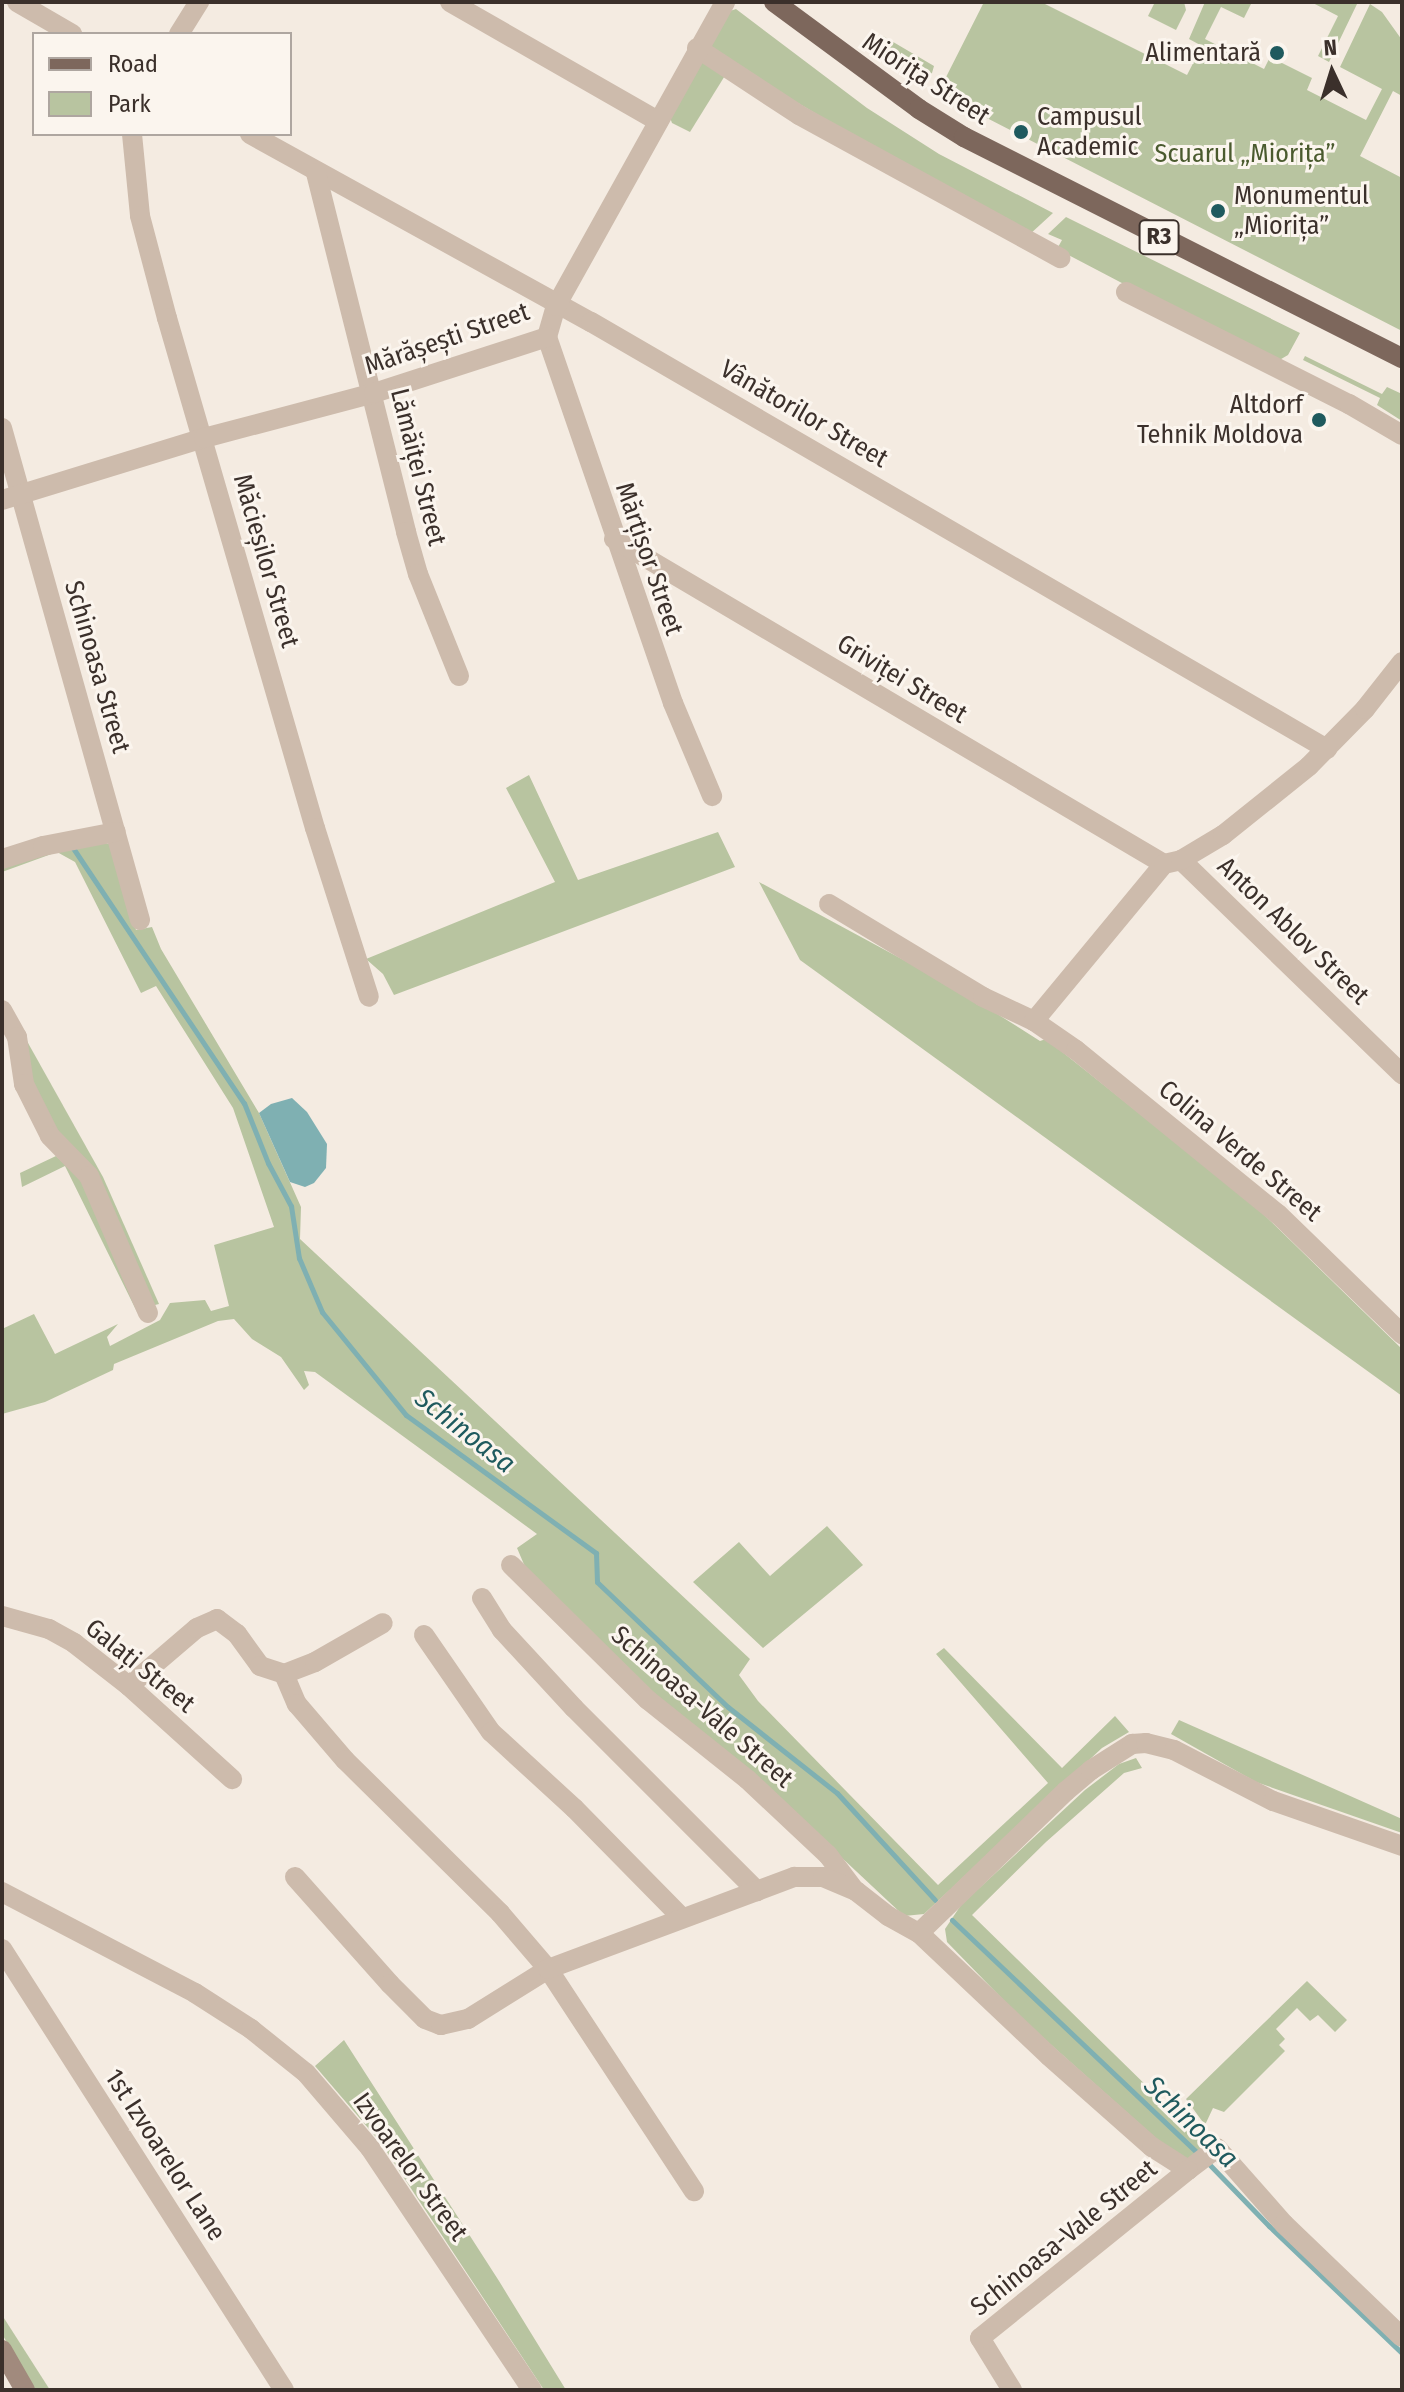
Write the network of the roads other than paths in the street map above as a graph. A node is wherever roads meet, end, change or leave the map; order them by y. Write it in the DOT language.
graph roads {
  1 [pos="17,2"];
  2 [pos="199,2"];
  3 [pos="450,2"];
  4 [pos="725,2"];
  5 [pos="774,2"];
  6 [pos="69,32"];
  7 [pos="180,32"];
  8 [pos="697,48"];
  9 [pos="658,121"];
  10 [pos="132,136"];
  11 [pos="253,136"];
  12 [pos="316,173"];
  13 [pos="1060,258"];
  14 [pos="1126,292"];
  15 [pos="556,306"];
  16 [pos="547,337"];
  17 [pos="1402,358"];
  18 [pos="374,393"];
  19 [pos="2,428"];
  20 [pos="1402,435"];
  21 [pos="204,438"];
  22 [pos="12,497"];
  23 [pos="614,539"];
  24 [pos="1402,663"];
  25 [pos="459,676"];
  26 [pos="1327,749"];
  27 [pos="712,796"];
  28 [pos="116,832"];
  29 [pos="2,859"];
  30 [pos="1173,862"];
  31 [pos="829,904"];
  32 [pos="140,920"];
  33 [pos="369,997"];
  34 [pos="2,1010"];
  35 [pos="1034,1021"];
  36 [pos="1402,1074"];
  37 [pos="148,1313"];
  38 [pos="1402,1334"];
  39 [pos="511,1565"];
  40 [pos="482,1598"];
  41 [pos="2,1616"];
  42 [pos="383,1623"];
  43 [pos="424,1635"];
  44 [pos="284,1674"];
  45 [pos="129,1686"];
  46 [pos="232,1779"];
  47 [pos="1402,1846"];
  48 [pos="295,1877"];
  49 [pos="757,1891"];
  50 [pos="856,1891"];
  51 [pos="2,1892"];
  52 [pos="682,1918"];
  53 [pos="919,1933"];
  54 [pos="2,1949"];
  55 [pos="548,1969"];
  56 [pos="1194,2166"];
  57 [pos="694,2191"];
  58 [pos="1402,2337"];
  59 [pos="2,2350"];
  60 [pos="25,2390"];
  61 [pos="284,2390"];
  62 [pos="532,2390"];
  63 [pos="1012,2390"];
  1 -- 6 [label="street"];
  2 -- 7 [label="street"];
  3 -- 9 [label="street"];
  4 -- 8 [label="street, Mărășești Street"];
  5 -- 17 [label="main road, Miorița Street / R3"];
  8 -- 9 [label="street, Mărășești Street"];
  8 -- 13 [label="street"];
  9 -- 15 [label="street, Mărășești Street"];
  10 -- 21 [label="street, Măcieșilor Street"];
  11 -- 12 [label="street, Vânătorilor Street"];
  12 -- 15 [label="street, Vânătorilor Street"];
  12 -- 18 [label="street, Lămăiței Street"];
  14 -- 20 [label="street"];
  15 -- 16 [label="street, Mărășești Street"];
  15 -- 26 [label="street, Vânătorilor Street"];
  16 -- 18 [label="street, Mărășești Street"];
  16 -- 23 [label="street, Mărțișor Street"];
  18 -- 21 [label="street, Mărășești Street"];
  18 -- 25 [label="street, Lămăiței Street"];
  19 -- 22 [label="street, Schinoasa Street"];
  21 -- 22 [label="street, Mărășești Street"];
  21 -- 33 [label="street, Măcieșilor Street"];
  22 -- 28 [label="street, Schinoasa Street"];
  23 -- 27 [label="street, Mărțișor Street"];
  23 -- 30 [label="street, Griviței Street"];
  24 -- 26 [label="street"];
  26 -- 30 [label="street"];
  28 -- 29 [label="street"];
  28 -- 32 [label="street, Schinoasa Street"];
  30 -- 35 [label="street"];
  30 -- 36 [label="street, Anton Ablov Street"];
  31 -- 35 [label="street"];
  34 -- 37 [label="street"];
  35 -- 38 [label="street, Colina Verde Street"];
  39 -- 50 [label="street, Schinoasa-Vale Street"];
  40 -- 49 [label="street"];
  41 -- 45 [label="street, Galați Street"];
  42 -- 44 [label="street"];
  43 -- 52 [label="street"];
  44 -- 45 [label="street"];
  44 -- 55 [label="street"];
  45 -- 46 [label="street, Galați Street"];
  47 -- 53 [label="street"];
  48 -- 55 [label="street, Schinoasa-Vale Street"];
  49 -- 50 [label="street, Schinoasa-Vale Street"];
  49 -- 52 [label="street, Schinoasa-Vale Street"];
  50 -- 53 [label="street, Schinoasa-Vale Street"];
  51 -- 62 [label="street, Izvoarelor Street"];
  52 -- 55 [label="street, Schinoasa-Vale Street"];
  53 -- 56 [label="street, Schinoasa-Vale Street"];
  54 -- 61 [label="street, 1st Izvoarelor Lane"];
  55 -- 57 [label="street"];
  56 -- 58 [label="street, Schinoasa-Vale Street"];
  56 -- 63 [label="street, Schinoasa-Vale Street"];
  59 -- 60 [label="street"];
}
